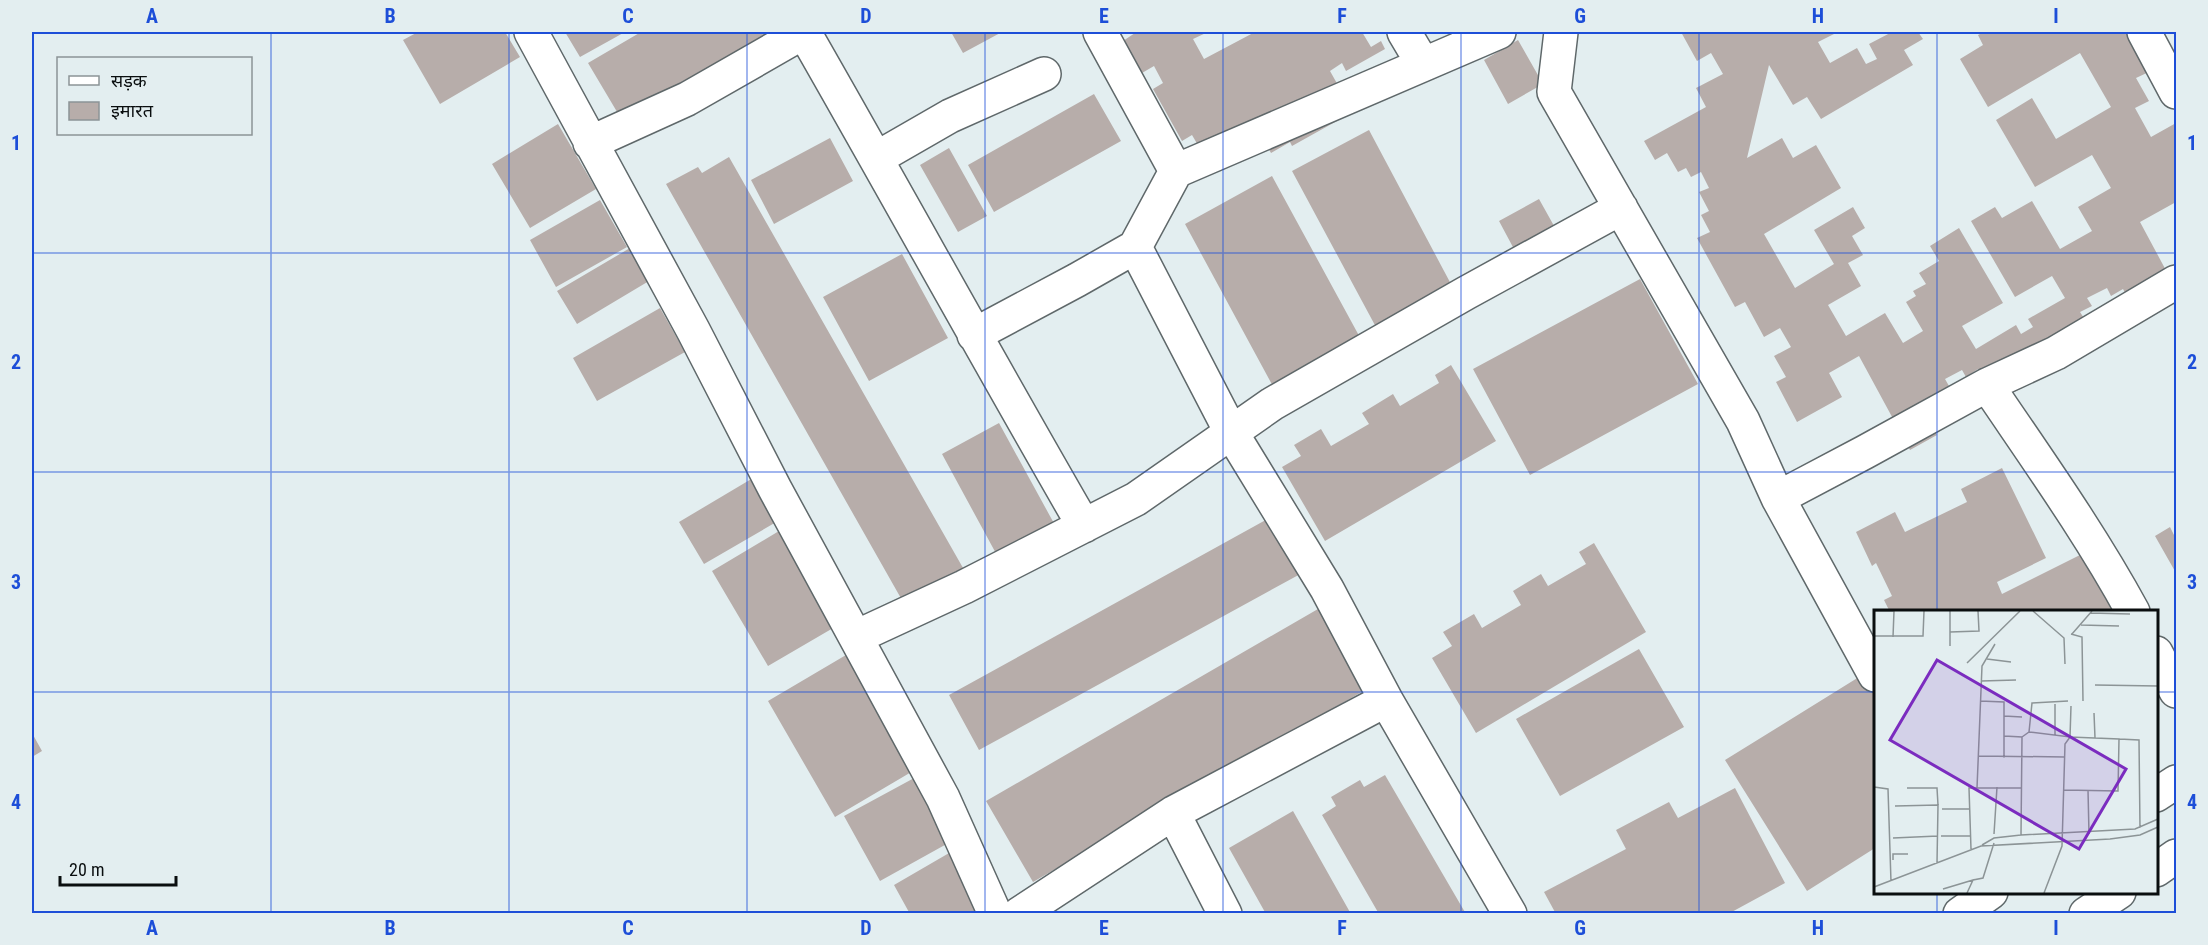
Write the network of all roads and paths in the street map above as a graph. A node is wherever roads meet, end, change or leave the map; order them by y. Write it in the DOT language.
graph roads {
  1 [pos="531,32"];
  2 [pos="1100,32"];
  3 [pos="1404,32"];
  4 [pos="1499,32"];
  5 [pos="1561,32"];
  6 [pos="2144,32"];
  7 [pos="1423,64"];
  8 [pos="1044,74"];
  9 [pos="2176,92"];
  10 [pos="591,143"];
  11 [pos="877,158"];
  12 [pos="1176,171"];
  13 [pos="1621,208"];
  14 [pos="1135,247"];
  15 [pos="2176,282"];
  16 [pos="974,335"];
  17 [pos="1987,385"];
  18 [pos="1231,432"];
  19 [pos="1778,498"];
  20 [pos="1084,526"];
  21 [pos="2132,610"];
  22 [pos="856,638"];
  23 [pos="2157,654"];
  24 [pos="1874,673"];
  25 [pos="2176,691"];
  26 [pos="1386,700"];
  27 [pos="2176,782"];
  28 [pos="2157,794"];
  29 [pos="1173,813"];
  30 [pos="2176,856"];
  31 [pos="2157,869"];
  32 [pos="1989,894"];
  33 [pos="1993,894"];
  34 [pos="2116,894"];
  35 [pos="995,914"];
  36 [pos="1019,914"];
  37 [pos="1225,914"];
  38 [pos="1510,914"];
  39 [pos="1960,914"];
  40 [pos="2004,914"];
  41 [pos="2086,914"];
  1 -- 10 [label="street"];
  2 -- 12 [label="street"];
  3 -- 7 [label="street"];
  4 -- 7 [label="street"];
  5 -- 13 [label="street"];
  6 -- 9 [label="street"];
  7 -- 12 [label="street"];
  8 -- 11 [label="street"];
  10 -- 11 [label="street"];
  10 -- 22 [label="street"];
  11 -- 16 [label="street"];
  12 -- 14 [label="street"];
  13 -- 18 [label="street"];
  13 -- 19 [label="street"];
  14 -- 16 [label="street"];
  14 -- 18 [label="street"];
  15 -- 17 [label="street"];
  16 -- 20 [label="street"];
  17 -- 19 [label="street"];
  17 -- 21 [label="street"];
  18 -- 20 [label="street"];
  18 -- 26 [label="street"];
  19 -- 24 [label="street"];
  20 -- 22 [label="street"];
  22 -- 35 [label="street"];
  23 -- 25 [label="street"];
  26 -- 29 [label="street"];
  26 -- 38 [label="street"];
  27 -- 28 [label="street"];
  29 -- 36 [label="street"];
  29 -- 37 [label="street"];
  30 -- 31 [label="street"];
  32 -- 39 [label="street"];
  33 -- 40 [label="street"];
  34 -- 41 [label="street"];
}
